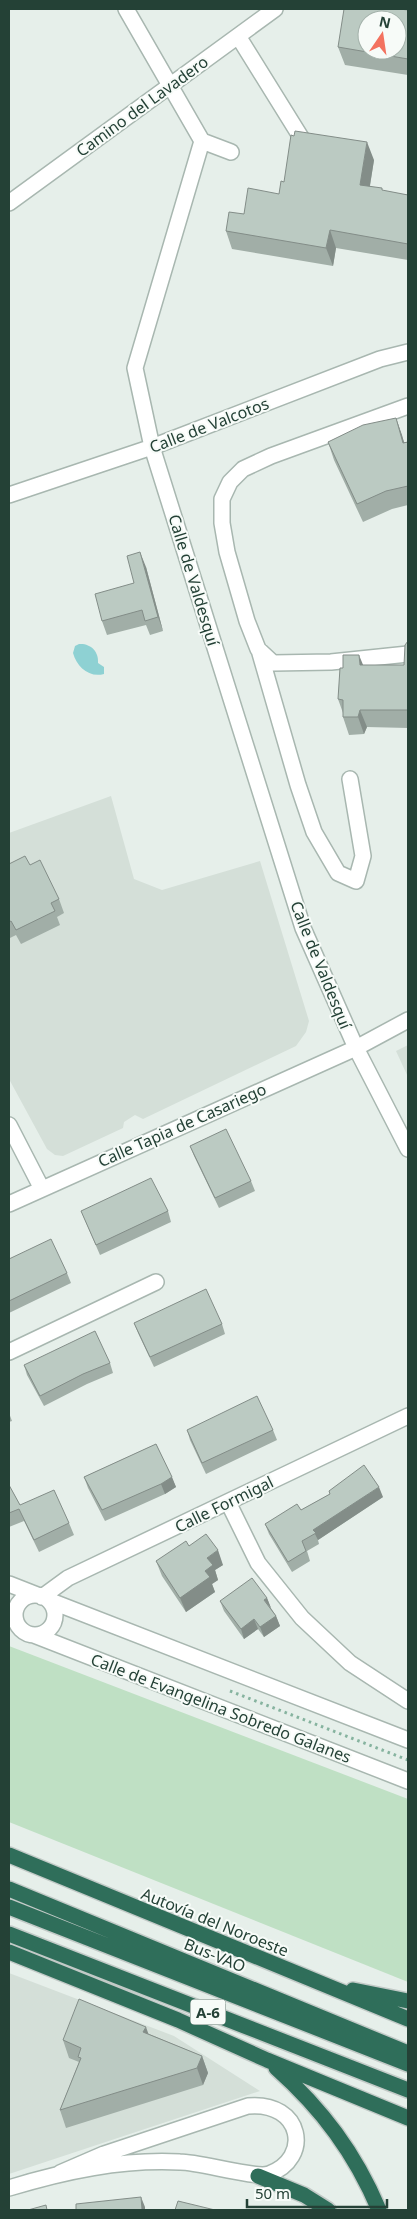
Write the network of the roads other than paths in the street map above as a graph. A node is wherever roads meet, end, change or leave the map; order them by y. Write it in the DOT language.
graph roads {
  1 [pos="126,9"];
  2 [pos="275,9"];
  3 [pos="238,36"];
  4 [pos="171,85"];
  5 [pos="302,139"];
  6 [pos="202,142"];
  7 [pos="231,152"];
  8 [pos="9,203"];
  9 [pos="408,352"];
  10 [pos="408,406"];
  11 [pos="152,447"];
  12 [pos="9,495"];
  13 [pos="258,648"];
  14 [pos="408,654"];
  15 [pos="350,779"];
  16 [pos="408,1020"];
  17 [pos="356,1048"];
  18 [pos="9,1125"];
  19 [pos="408,1149"];
  20 [pos="42,1188"];
  21 [pos="9,1204"];
  22 [pos="156,1282"];
  23 [pos="9,1352"];
  24 [pos="408,1416"];
  25 [pos="228,1502"];
  26 [pos="9,1584"];
  27 [pos="42,1597"];
  28 [pos="21,1629"];
  29 [pos="408,1701"];
  30 [pos="408,1740"];
  31 [pos="408,1781"];
  32 [pos="9,1855"];
  33 [pos="9,1889"];
  34 [pos="9,1907"];
  35 [pos="9,1934"];
  36 [pos="9,1952"];
  37 [pos="322,1985"];
  38 [pos="408,2002"];
  39 [pos="408,2019"];
  40 [pos="408,2053"];
  41 [pos="267,2060"];
  42 [pos="408,2064"];
  43 [pos="408,2090"];
  44 [pos="408,2118"];
  45 [pos="60,2173"];
  46 [pos="258,2176"];
  47 [pos="9,2188"];
  48 [pos="328,2210"];
  49 [pos="379,2210"];
  1 -- 4 [label="street"];
  2 -- 3 [label="street, Camino del Lavadero"];
  3 -- 4 [label="street, Camino del Lavadero"];
  3 -- 5 [label="street"];
  4 -- 6 [label="street"];
  4 -- 8 [label="street, Camino del Lavadero"];
  6 -- 7 [label="street"];
  6 -- 11 [label="street, Calle de Valdesquí"];
  9 -- 11 [label="street, Calle de Valcotos"];
  10 -- 13 [label="street"];
  11 -- 12 [label="street, Calle de Valcotos"];
  11 -- 17 [label="street, Calle de Valdesquí"];
  13 -- 14 [label="street"];
  13 -- 15 [label="street"];
  16 -- 17 [label="street, Calle Tapia de Casariego"];
  17 -- 19 [label="street, Calle de Valdesquí"];
  17 -- 20 [label="street, Calle Tapia de Casariego"];
  18 -- 20 [label="street"];
  20 -- 21 [label="street, Calle Tapia de Casariego"];
  22 -- 23 [label="street"];
  24 -- 25 [label="street, Calle Formigal"];
  25 -- 27 [label="street, Calle Formigal"];
  25 -- 29 [label="street"];
  26 -- 27 [label="street"];
  27 -- 28 [label="street"];
  27 -- 28 [label="street"];
  27 -- 30 [label="street"];
  28 -- 31 [label="street, Calle de Evangelina Sobredo Galanes"];
  32 -- 37 [label="highway, Autovía del Noroeste"];
  33 -- 40 [label="highway, Bus-VAO"];
  34 -- 42 [label="highway"];
  35 -- 43 [label="highway, A-6"];
  36 -- 41 [label="highway"];
  37 -- 38 [label="highway"];
  37 -- 39 [label="highway, Autovía del Noroeste"];
  41 -- 44 [label="highway"];
  41 -- 49 [label="highway"];
  45 -- 46 [label="street"];
  45 -- 46 [label="street"];
  45 -- 47 [label="street"];
  46 -- 48 [label="highway"];
}
